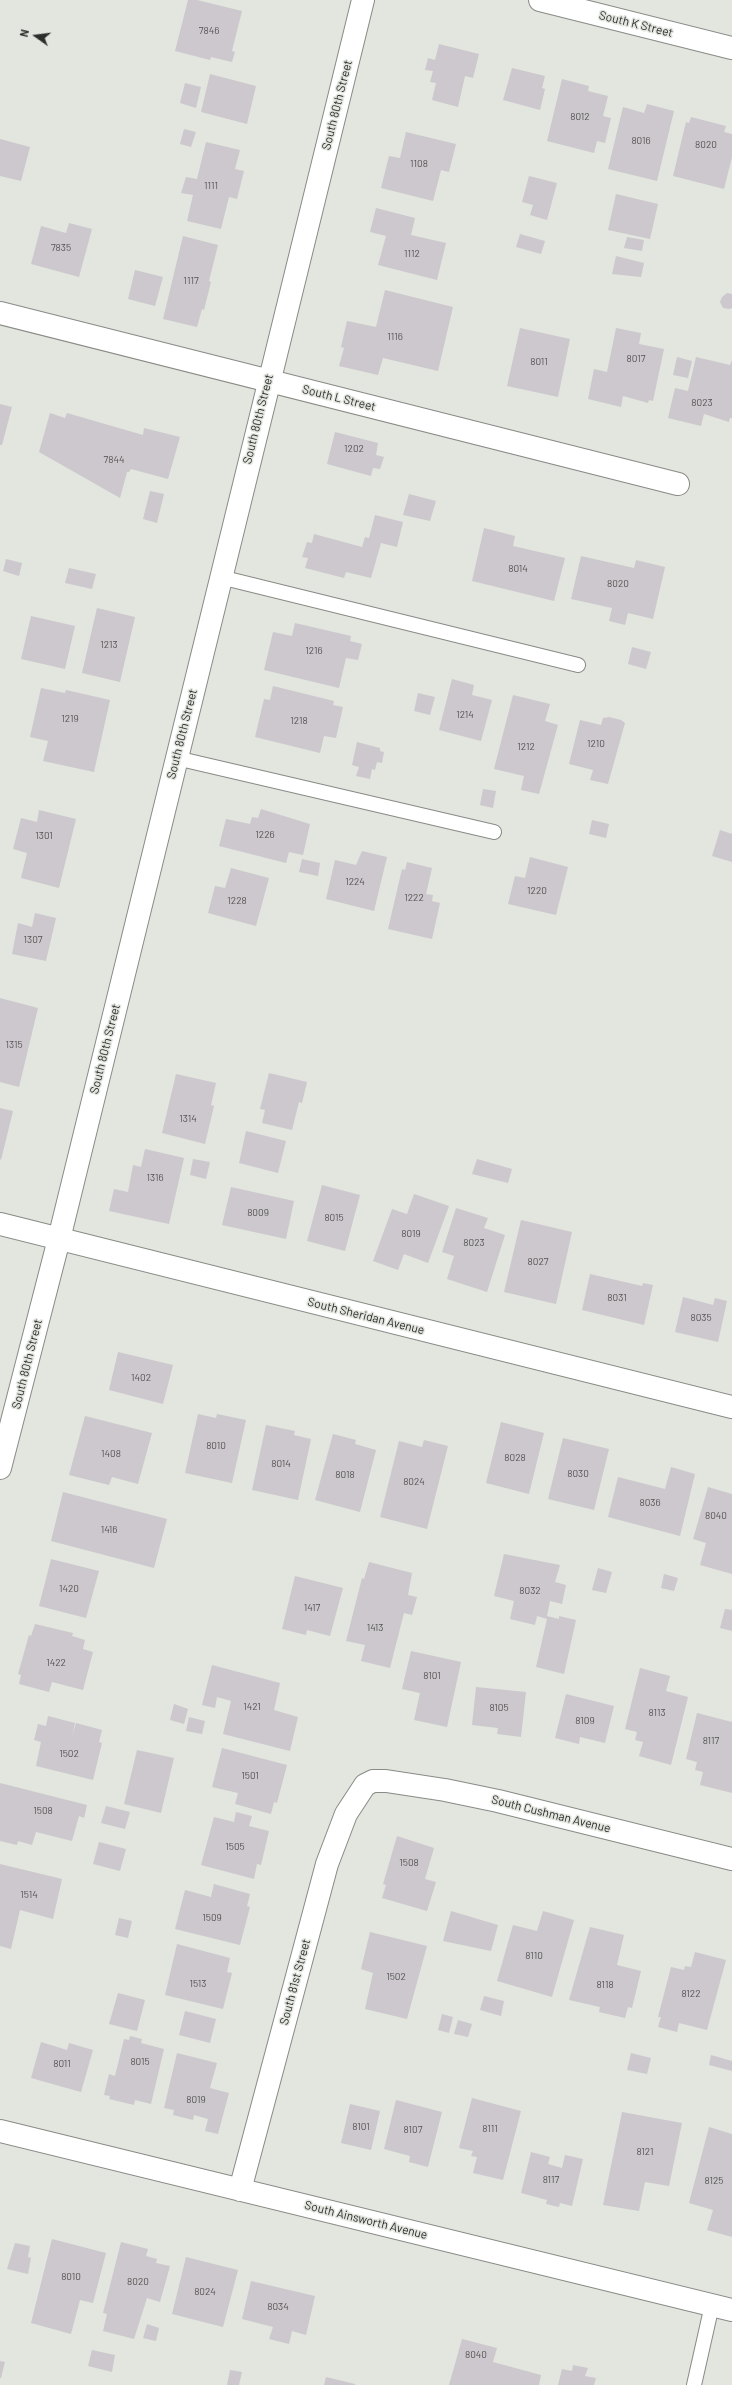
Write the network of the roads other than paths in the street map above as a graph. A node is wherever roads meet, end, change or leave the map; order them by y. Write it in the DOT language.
graph roads {
  1 [pos="363,0"];
  2 [pos="540,0"];
  3 [pos="732,48"];
  4 [pos="0,313"];
  5 [pos="268,380"];
  6 [pos="678,484"];
  7 [pos="220,577"];
  8 [pos="578,665"];
  9 [pos="176,758"];
  10 [pos="494,832"];
  11 [pos="0,1224"];
  12 [pos="59,1239"];
  13 [pos="732,1407"];
  14 [pos="1,1458"];
  15 [pos="369,1783"];
  16 [pos="732,1859"];
  17 [pos="0,2131"];
  18 [pos="240,2190"];
  19 [pos="722,2307"];
  20 [pos="694,2385"];
  1 -- 5 [label="street, South 80th Street"];
  2 -- 3 [label="street, South K Street"];
  4 -- 5 [label="street, South L Street"];
  5 -- 6 [label="street, South L Street"];
  5 -- 7 [label="street, South 80th Street"];
  7 -- 8 [label="lane"];
  7 -- 9 [label="street, South 80th Street"];
  9 -- 10 [label="lane"];
  9 -- 12 [label="street, South 80th Street"];
  11 -- 12 [label="street, South Sheridan Avenue"];
  12 -- 13 [label="street, South Sheridan Avenue"];
  12 -- 14 [label="street, South 80th Street"];
  15 -- 16 [label="street, South Cushman Avenue"];
  15 -- 18 [label="street, South 81st Street"];
  17 -- 18 [label="street, South Ainsworth Avenue"];
  18 -- 19 [label="street, South Ainsworth Avenue"];
  19 -- 20 [label="lane"];
}
